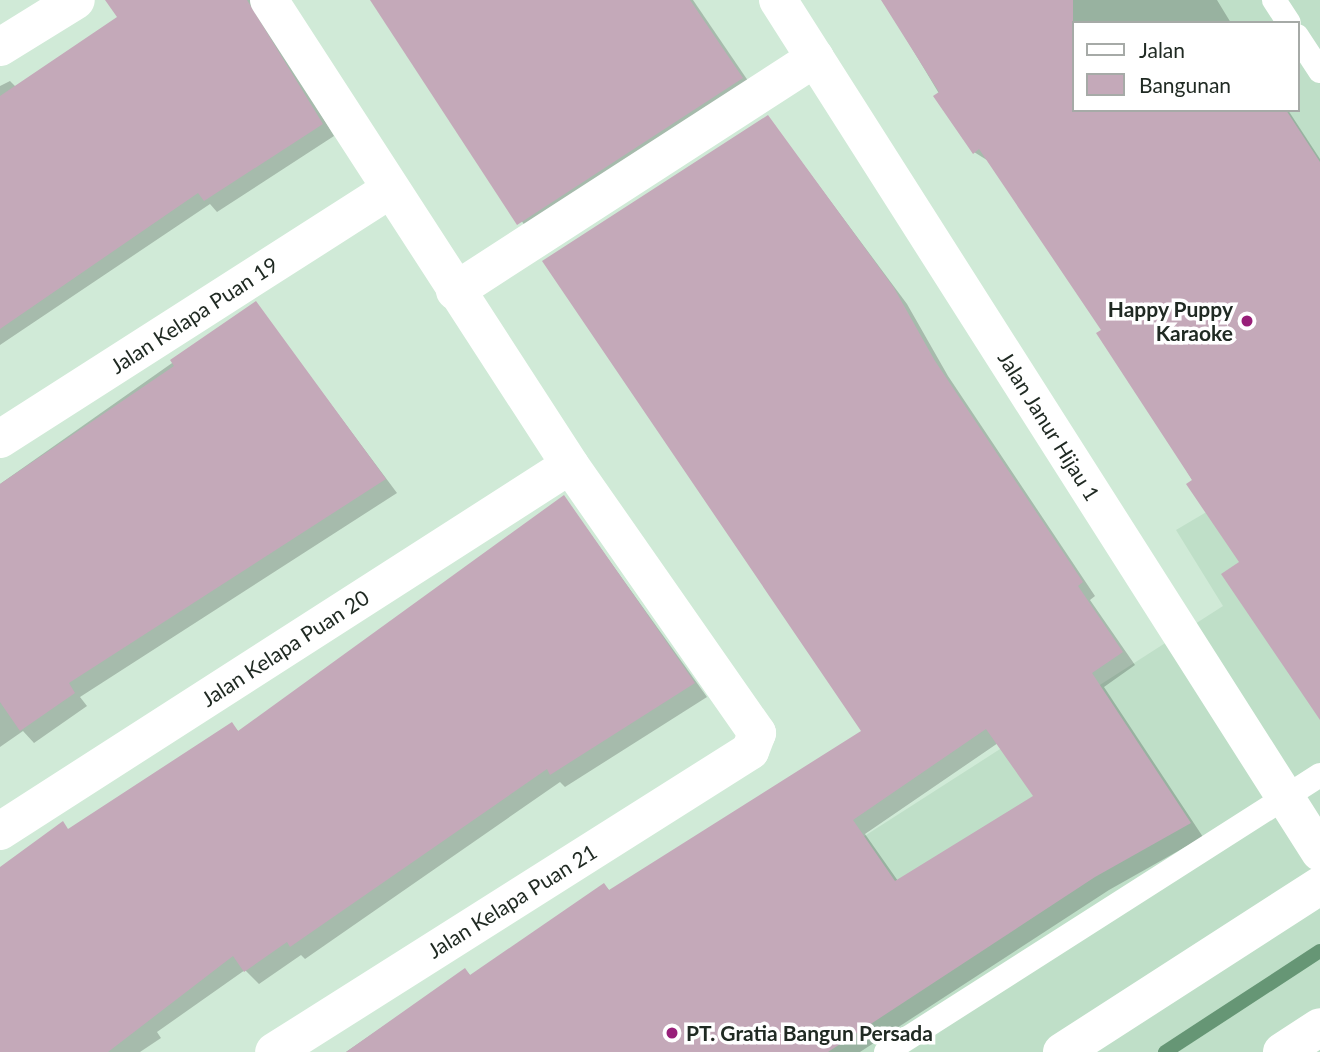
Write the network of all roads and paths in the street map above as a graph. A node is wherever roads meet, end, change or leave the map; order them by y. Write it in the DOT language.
graph roads {
  1 [pos="76,0"];
  2 [pos="269,0"];
  3 [pos="778,0"];
  4 [pos="1274,0"];
  5 [pos="1288,21"];
  6 [pos="1299,39"];
  7 [pos="0,47"];
  8 [pos="815,58"];
  9 [pos="1320,71"];
  10 [pos="389,190"];
  11 [pos="455,291"];
  12 [pos="0,439"];
  13 [pos="570,465"];
  14 [pos="1320,775"];
  15 [pos="1285,797"];
  16 [pos="0,831"];
  17 [pos="1320,852"];
  18 [pos="1320,886"];
  19 [pos="1320,1027"];
  20 [pos="274,1052"];
  21 [pos="886,1052"];
  22 [pos="1062,1052"];
  23 [pos="1282,1052"];
  1 -- 7 [label="street"];
  2 -- 10 [label="street"];
  3 -- 8 [label="street, Jalan Janur Hijau 1"];
  4 -- 5 [label="lane"];
  6 -- 9 [label="lane"];
  8 -- 11 [label="street"];
  8 -- 15 [label="street, Jalan Janur Hijau 1"];
  10 -- 11 [label="street"];
  10 -- 12 [label="street, Jalan Kelapa Puan 19"];
  11 -- 13 [label="street"];
  13 -- 16 [label="street, Jalan Kelapa Puan 20"];
  13 -- 20 [label="street, Jalan Kelapa Puan 21"];
  14 -- 15 [label="lane"];
  15 -- 17 [label="street, Jalan Janur Hijau 1"];
  15 -- 21 [label="lane"];
  18 -- 22 [label="street"];
  19 -- 23 [label="street"];
}
